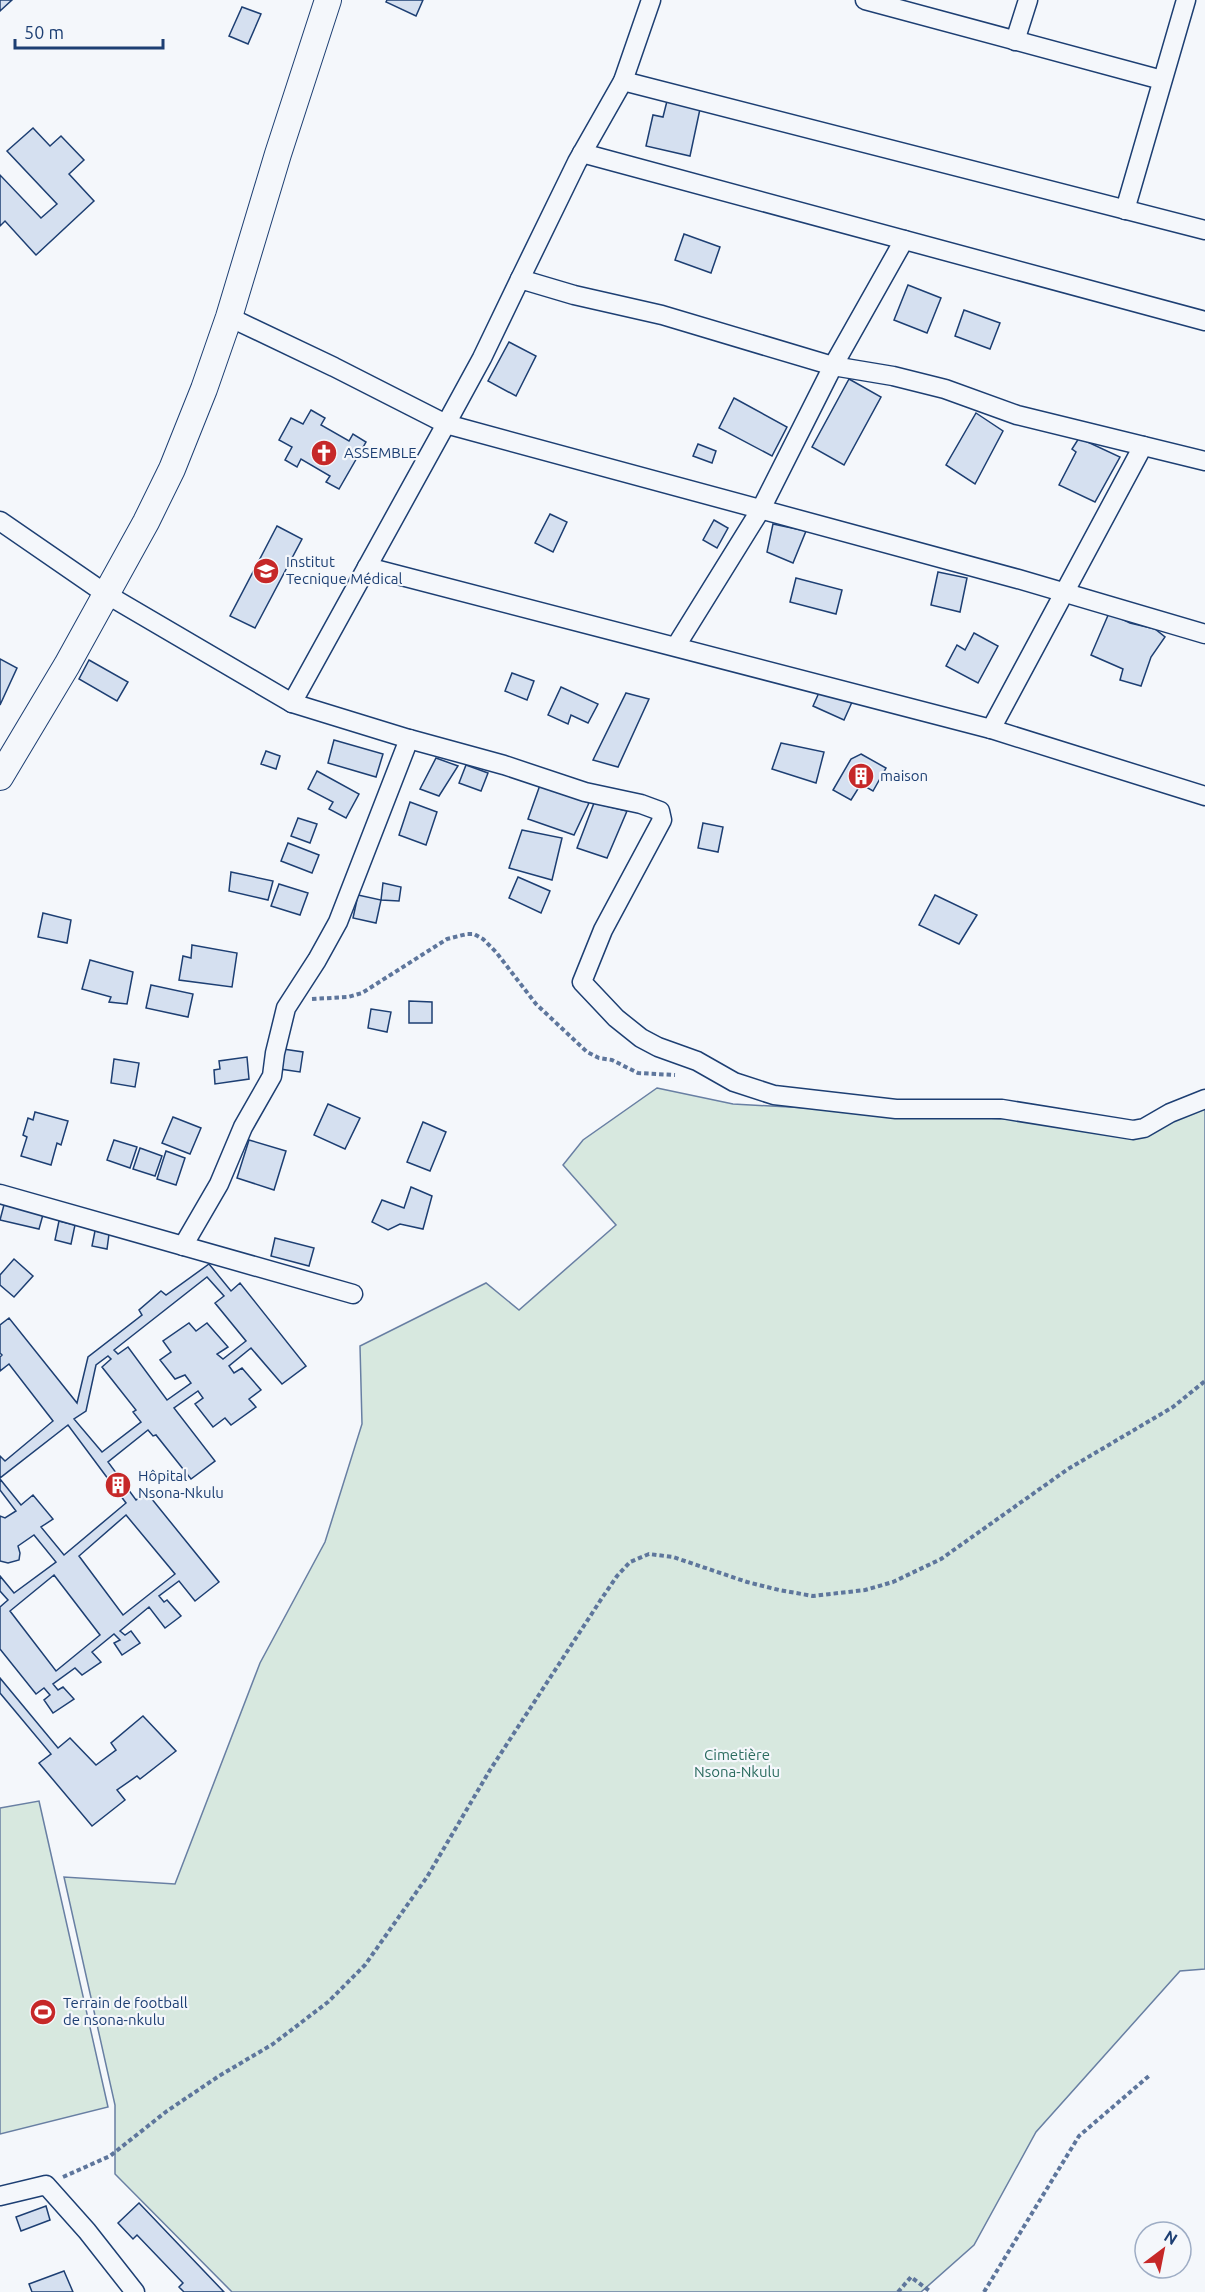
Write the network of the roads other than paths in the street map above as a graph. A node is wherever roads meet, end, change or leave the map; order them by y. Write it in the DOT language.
graph roads {
  1 [pos="328,0"];
  2 [pos="651,0"];
  3 [pos="865,0"];
  4 [pos="1028,0"];
  5 [pos="1186,0"];
  6 [pos="1015,41"];
  7 [pos="1162,80"];
  8 [pos="623,81"];
  9 [pos="582,153"];
  10 [pos="1125,210"];
  11 [pos="1205,230"];
  12 [pos="904,240"];
  13 [pos="520,279"];
  14 [pos="229,317"];
  15 [pos="1205,321"];
  16 [pos="833,366"];
  17 [pos="446,424"];
  18 [pos="1143,446"];
  19 [pos="1205,461"];
  20 [pos="761,509"];
  21 [pos="0,521"];
  22 [pos="367,567"];
  23 [pos="1065,592"];
  24 [pos="106,594"];
  25 [pos="1205,634"];
  26 [pos="676,646"];
  27 [pos="292,703"];
  28 [pos="991,729"];
  29 [pos="409,739"];
  30 [pos="0,777"];
  31 [pos="1205,796"];
  32 [pos="1205,1099"];
  33 [pos="0,1194"];
  34 [pos="183,1246"];
  35 [pos="353,1294"];
  36 [pos="0,2196"];
  37 [pos="135,2292"];
  1 -- 14 [label="street"];
  2 -- 8 [label="street"];
  3 -- 6 [label="street"];
  4 -- 6 [label="street"];
  5 -- 7 [label="street"];
  6 -- 7 [label="street"];
  7 -- 10 [label="street"];
  8 -- 9 [label="street"];
  8 -- 10 [label="street"];
  9 -- 12 [label="street"];
  9 -- 13 [label="street"];
  10 -- 11 [label="street"];
  12 -- 15 [label="street"];
  12 -- 16 [label="street"];
  13 -- 16 [label="street"];
  13 -- 17 [label="street"];
  14 -- 17 [label="street"];
  14 -- 24 [label="street"];
  16 -- 18 [label="street"];
  16 -- 20 [label="street"];
  17 -- 20 [label="street"];
  17 -- 22 [label="street"];
  18 -- 19 [label="street"];
  18 -- 23 [label="street"];
  20 -- 23 [label="street"];
  20 -- 26 [label="street"];
  21 -- 24 [label="street"];
  22 -- 26 [label="street"];
  22 -- 27 [label="street"];
  23 -- 25 [label="street"];
  23 -- 28 [label="street"];
  24 -- 27 [label="street"];
  24 -- 30 [label="street"];
  26 -- 28 [label="street"];
  27 -- 29 [label="street"];
  28 -- 31 [label="street"];
  29 -- 32 [label="street"];
  29 -- 34 [label="street"];
  33 -- 34 [label="street"];
  34 -- 35 [label="street"];
  36 -- 37 [label="street"];
}
